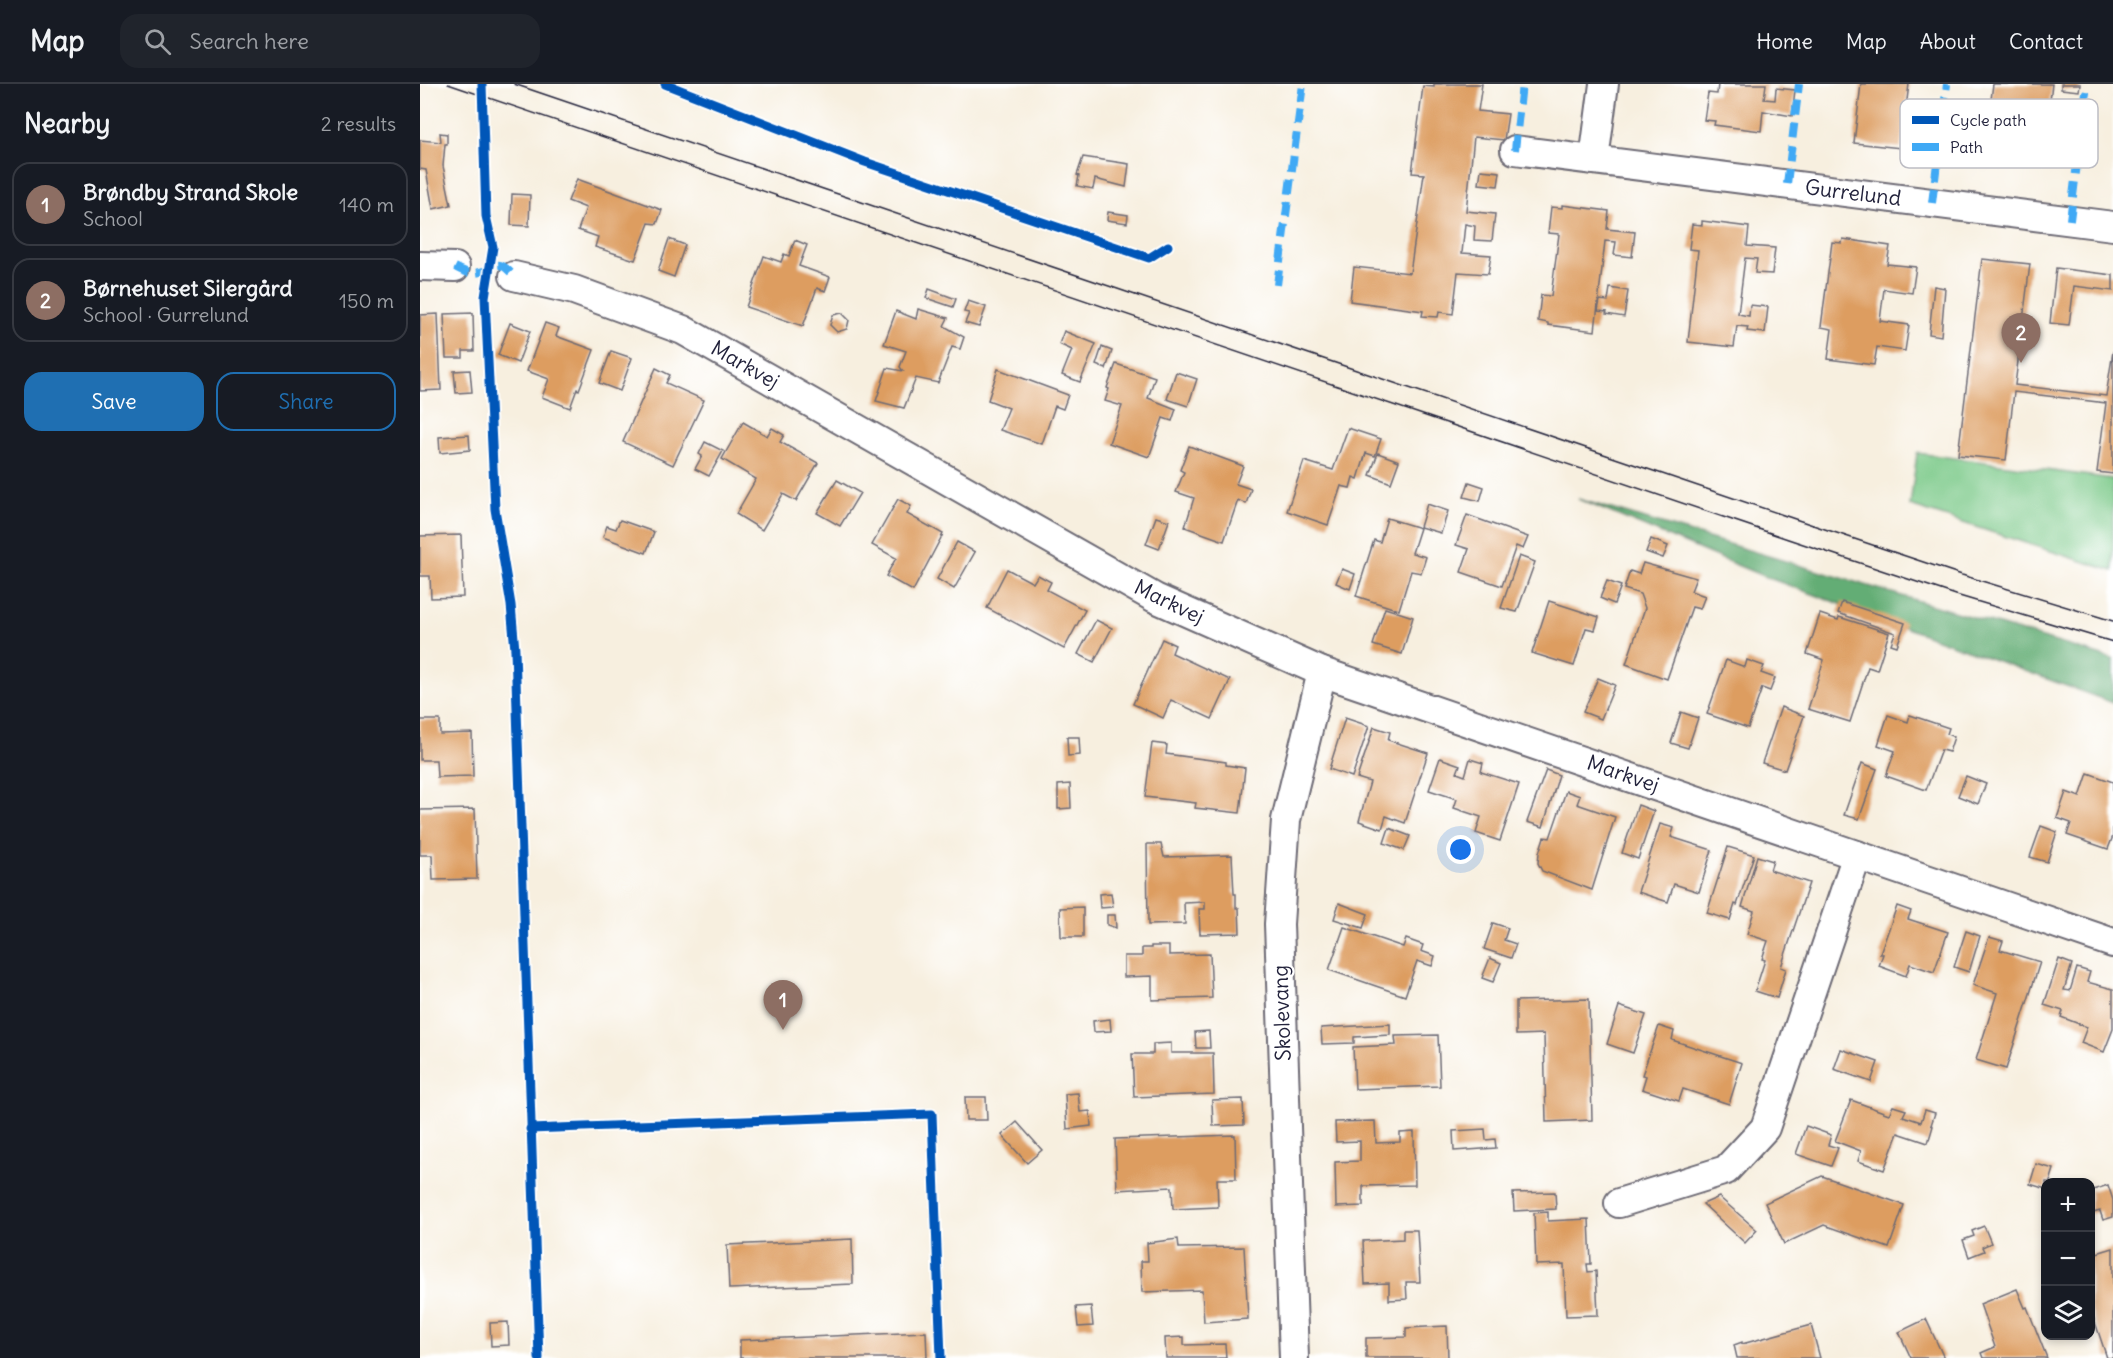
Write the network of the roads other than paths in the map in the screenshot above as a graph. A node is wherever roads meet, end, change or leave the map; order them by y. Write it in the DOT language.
graph roads {
  1 [pos="1604,84"];
  2 [pos="1515,150"];
  3 [pos="1594,160"];
  4 [pos="2113,225"];
  5 [pos="420,266"];
  6 [pos="455,267"];
  7 [pos="514,276"];
  8 [pos="1322,672"];
  9 [pos="1857,855"];
  10 [pos="2113,943"];
  11 [pos="1620,1203"];
  12 [pos="1294,1358"];
  1 -- 3 [label="street"];
  2 -- 3 [label="street, Gurrelund"];
  3 -- 4 [label="street, Gurrelund"];
  5 -- 6 [label="street"];
  7 -- 8 [label="street, Markvej"];
  8 -- 9 [label="street, Markvej"];
  8 -- 12 [label="street, Skolevang"];
  9 -- 10 [label="street, Markvej"];
  9 -- 11 [label="street"];
}
